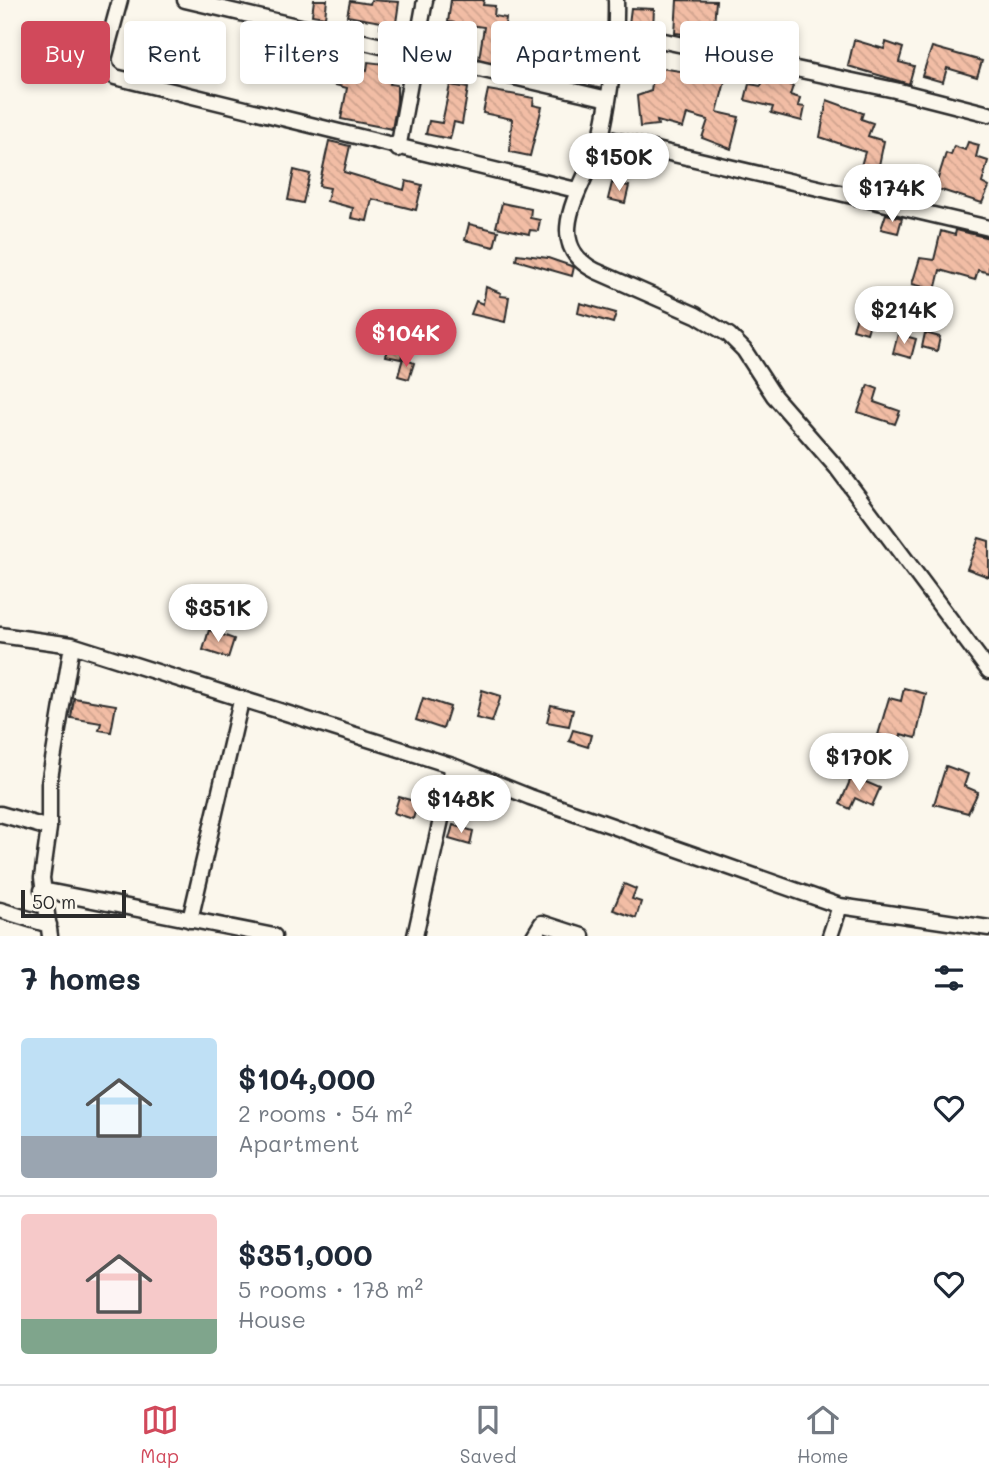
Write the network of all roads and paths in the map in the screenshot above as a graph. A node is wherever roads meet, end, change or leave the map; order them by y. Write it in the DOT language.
graph roads {
  1 [pos="120,0"];
  2 [pos="185,0"];
  3 [pos="425,0"];
  4 [pos="616,0"];
  5 [pos="422,21"];
  6 [pos="617,21"];
  7 [pos="666,41"];
  8 [pos="378,46"];
  9 [pos="477,69"];
  10 [pos="410,84"];
  11 [pos="610,84"];
  12 [pos="608,99"];
  13 [pos="989,114"];
  14 [pos="601,137"];
  15 [pos="398,149"];
  16 [pos="576,190"];
  17 [pos="989,228"];
  18 [pos="0,635"];
  19 [pos="72,645"];
  20 [pos="989,671"];
  21 [pos="241,701"];
  22 [pos="453,766"];
  23 [pos="0,814"];
  24 [pos="49,828"];
  25 [pos="42,890"];
  26 [pos="840,906"];
  27 [pos="0,911"];
  28 [pos="190,920"];
  29 [pos="989,928"];
  30 [pos="50,930"];
  31 [pos="225,932"];
  32 [pos="274,936"];
  33 [pos="415,936"];
  34 [pos="534,936"];
  35 [pos="582,936"];
  36 [pos="830,936"];
  1 -- 15 [label="street"];
  2 -- 8 [label="street"];
  3 -- 5 [label="street"];
  4 -- 6 [label="street"];
  7 -- 13 [label="street"];
  9 -- 12 [label="street"];
  10 -- 15 [label="street"];
  11 -- 12 [label="street"];
  12 -- 14 [label="street"];
  14 -- 16 [label="street"];
  14 -- 17 [label="street"];
  15 -- 16 [label="street"];
  16 -- 20 [label="street"];
  18 -- 19 [label="street"];
  19 -- 21 [label="street"];
  19 -- 24 [label="street"];
  21 -- 22 [label="street"];
  21 -- 28 [label="street"];
  22 -- 26 [label="street"];
  22 -- 33 [label="street"];
  23 -- 24 [label="street"];
  24 -- 25 [label="street"];
  25 -- 28 [label="street"];
  25 -- 30 [label="street"];
  26 -- 29 [label="street"];
  26 -- 36 [label="street"];
  27 -- 30 [label="street"];
  28 -- 31 [label="street"];
  31 -- 32 [label="street"];
  34 -- 35 [label="street"];
}
